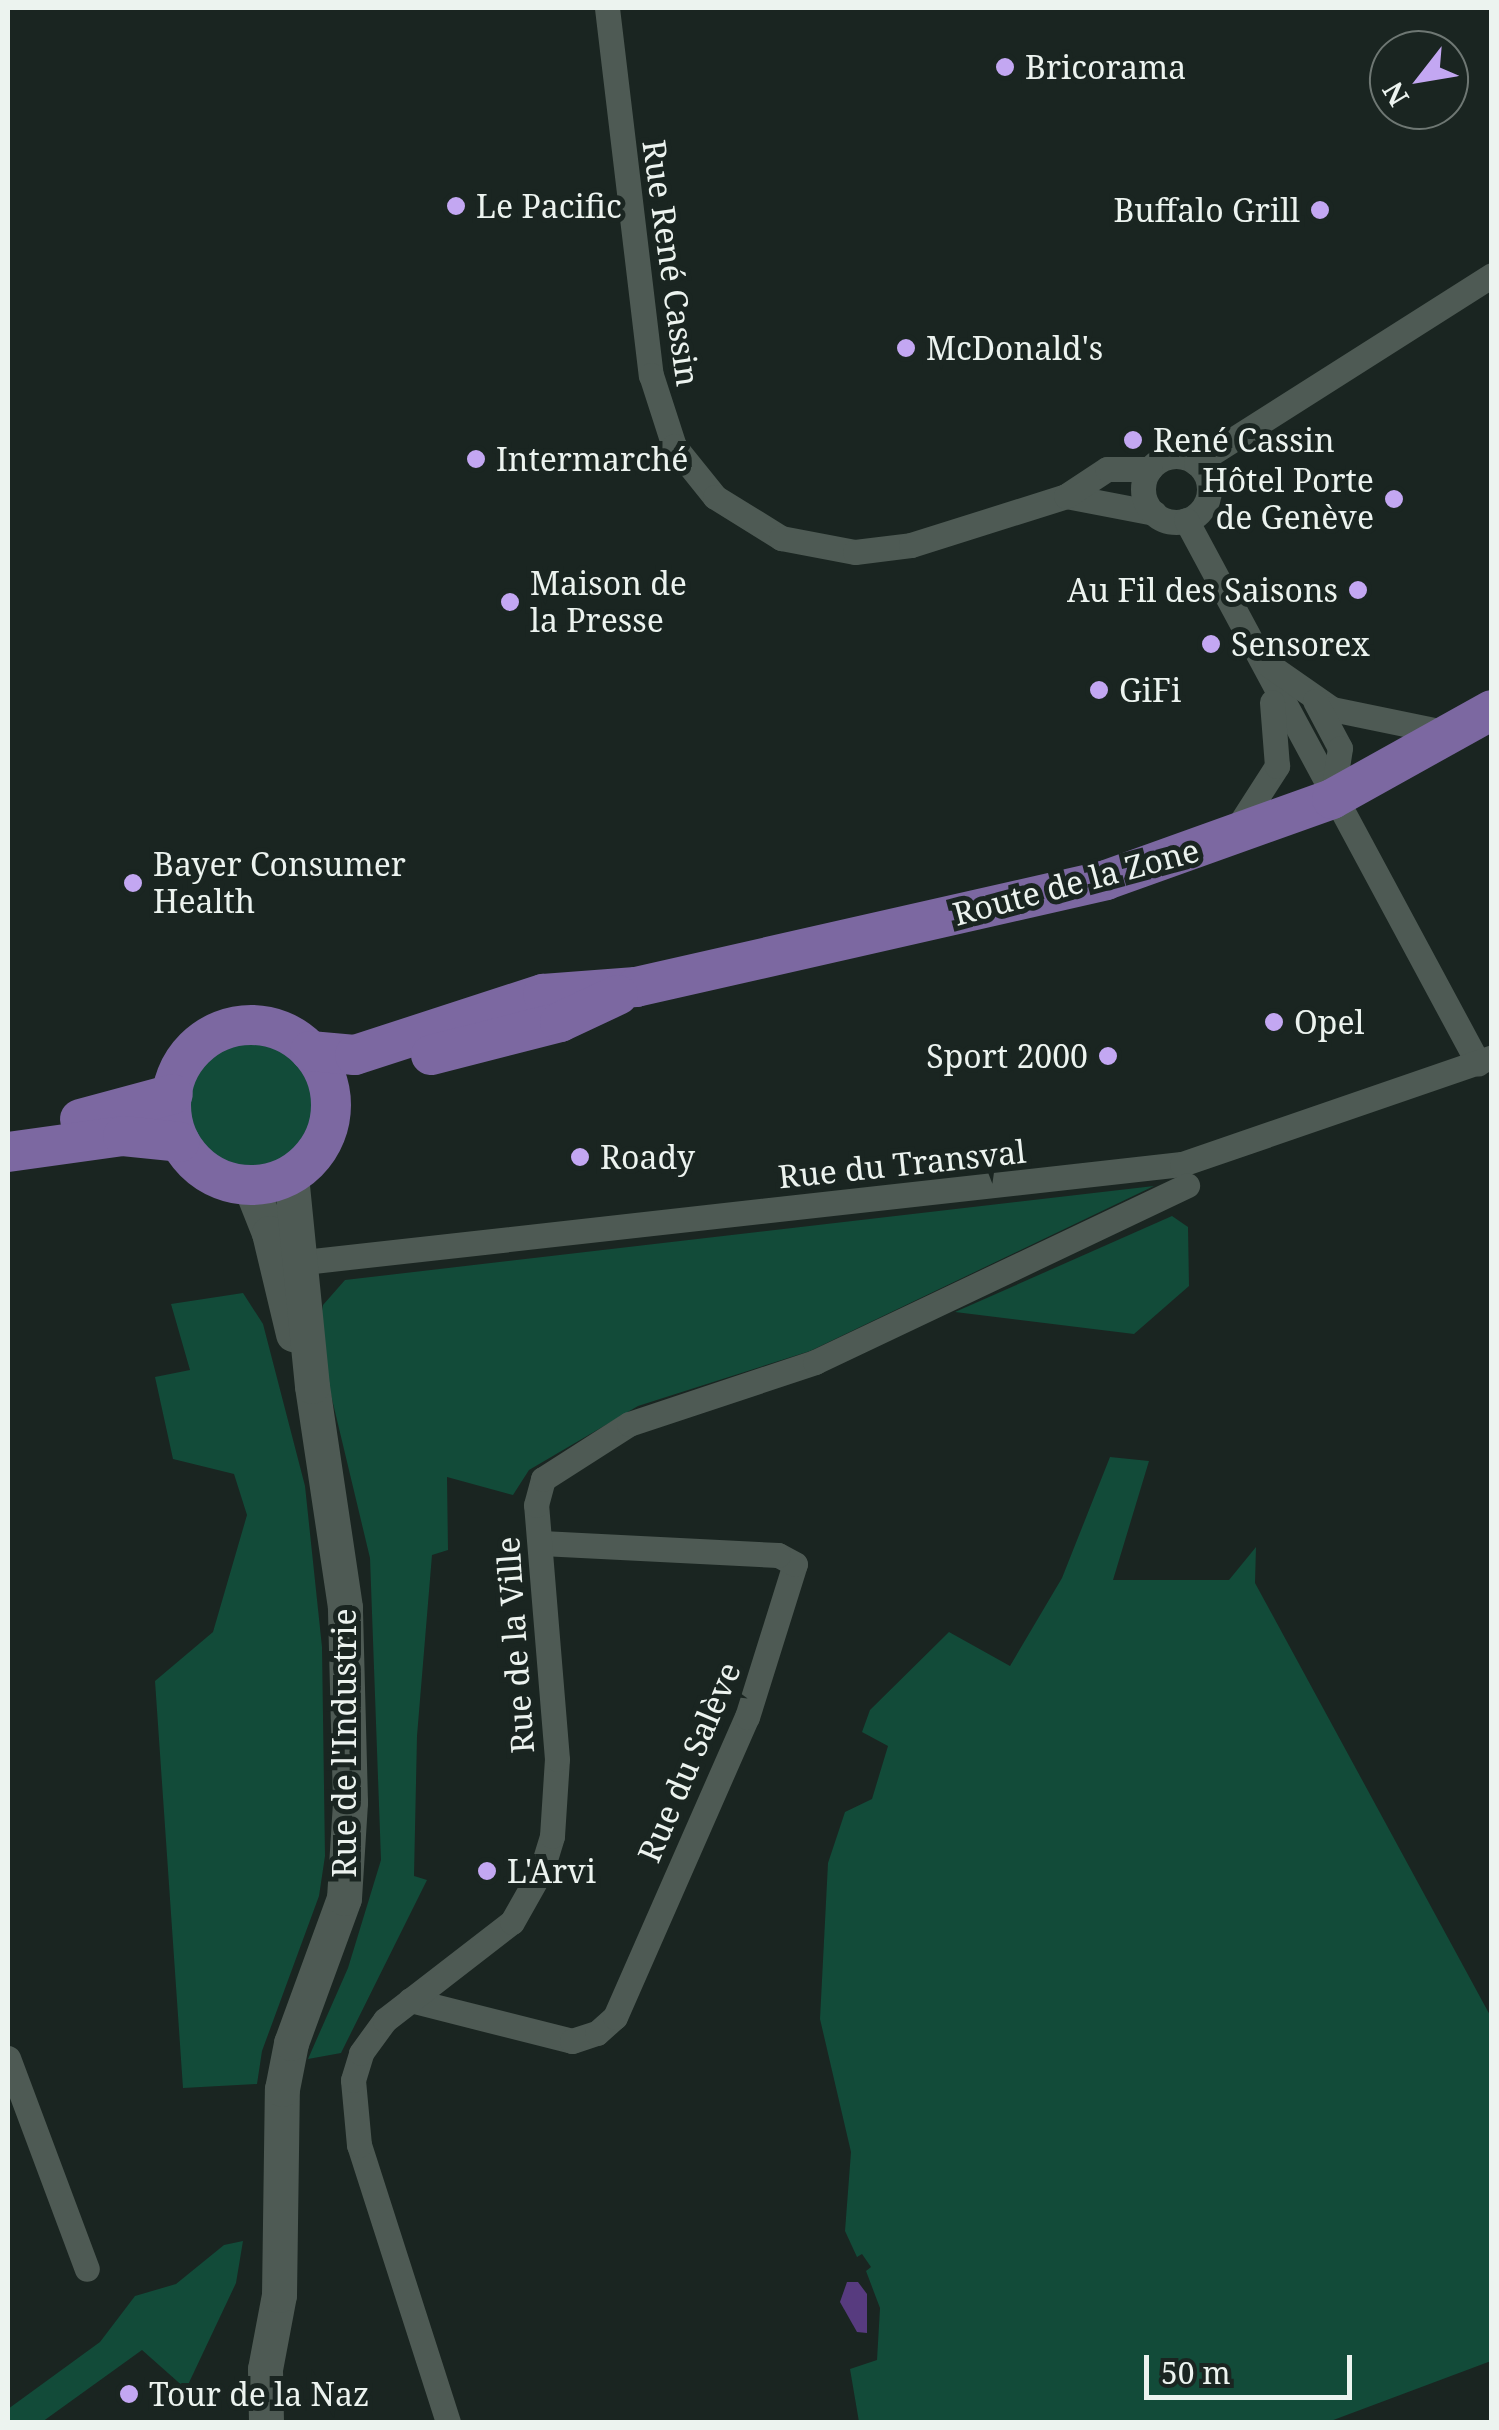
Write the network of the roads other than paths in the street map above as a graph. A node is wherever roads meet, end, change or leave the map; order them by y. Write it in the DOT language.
graph roads {
  1 [pos="607,8"];
  2 [pos="1492,275"];
  3 [pos="1196,463"];
  4 [pos="1150,469"];
  5 [pos="1066,496"];
  6 [pos="1154,513"];
  7 [pos="1186,520"];
  8 [pos="1260,662"];
  9 [pos="1315,700"];
  10 [pos="1492,710"];
  11 [pos="1454,734"];
  12 [pos="1332,799"];
  13 [pos="1229,840"];
  14 [pos="636,987"];
  15 [pos="310,1051"];
  16 [pos="1484,1060"];
  17 [pos="173,1094"];
  18 [pos="330,1095"];
  19 [pos="8,1131"];
  20 [pos="180,1142"];
  21 [pos="8,1152"];
  22 [pos="291,1174"];
  23 [pos="250,1185"];
  24 [pos="1187,1185"];
  25 [pos="304,1262"];
  26 [pos="312,1386"];
  27 [pos="541,1543"];
  28 [pos="410,2000"];
  29 [pos="8,2058"];
  30 [pos="283,2152"];
  31 [pos="88,2270"];
  32 [pos="266,2422"];
  33 [pos="288,2422"];
  34 [pos="448,2422"];
  1 -- 5 [label="street, Rue René Cassin"];
  2 -- 3 [label="street, Rue René Cassin"];
  3 -- 4 [label="street, Rue René Cassin"];
  3 -- 7 [label="street"];
  4 -- 5 [label="street, Rue René Cassin"];
  4 -- 6 [label="street"];
  5 -- 6 [label="street, Rue René Cassin"];
  6 -- 7 [label="street, Rue René Cassin"];
  7 -- 8 [label="street"];
  8 -- 9 [label="street"];
  8 -- 12 [label="street"];
  8 -- 13 [label="street"];
  9 -- 11 [label="street"];
  9 -- 12 [label="street"];
  10 -- 11 [label="main road, Route de la Zone"];
  11 -- 12 [label="main road, Route de la Zone"];
  12 -- 13 [label="main road, Route de la Zone"];
  12 -- 16 [label="street"];
  13 -- 14 [label="main road, Route de la Zone"];
  14 -- 15 [label="main road, Route de la Zone"];
  14 -- 18 [label="main road, Route de la Zone"];
  15 -- 17 [label="main road"];
  15 -- 18 [label="main road"];
  16 -- 25 [label="street, Rue du Transval"];
  17 -- 19 [label="main road"];
  17 -- 20 [label="main road"];
  18 -- 22 [label="main road"];
  20 -- 21 [label="main road"];
  20 -- 23 [label="main road"];
  22 -- 23 [label="main road"];
  22 -- 25 [label="street, Rue de l'Industrie"];
  23 -- 26 [label="street, Rue de l'Industrie"];
  24 -- 27 [label="street, Rue de la Ville"];
  25 -- 26 [label="street, Rue de l'Industrie"];
  26 -- 30 [label="street, Rue de l'Industrie"];
  27 -- 28 [label="street, Rue de la Ville"];
  27 -- 28 [label="street, Rue du Salève"];
  28 -- 34 [label="street, Rue de la Ville"];
  29 -- 31 [label="street"];
  30 -- 32 [label="street, Rue de l'Industrie"];
  30 -- 33 [label="street, Rue de l'Industrie"];
}
